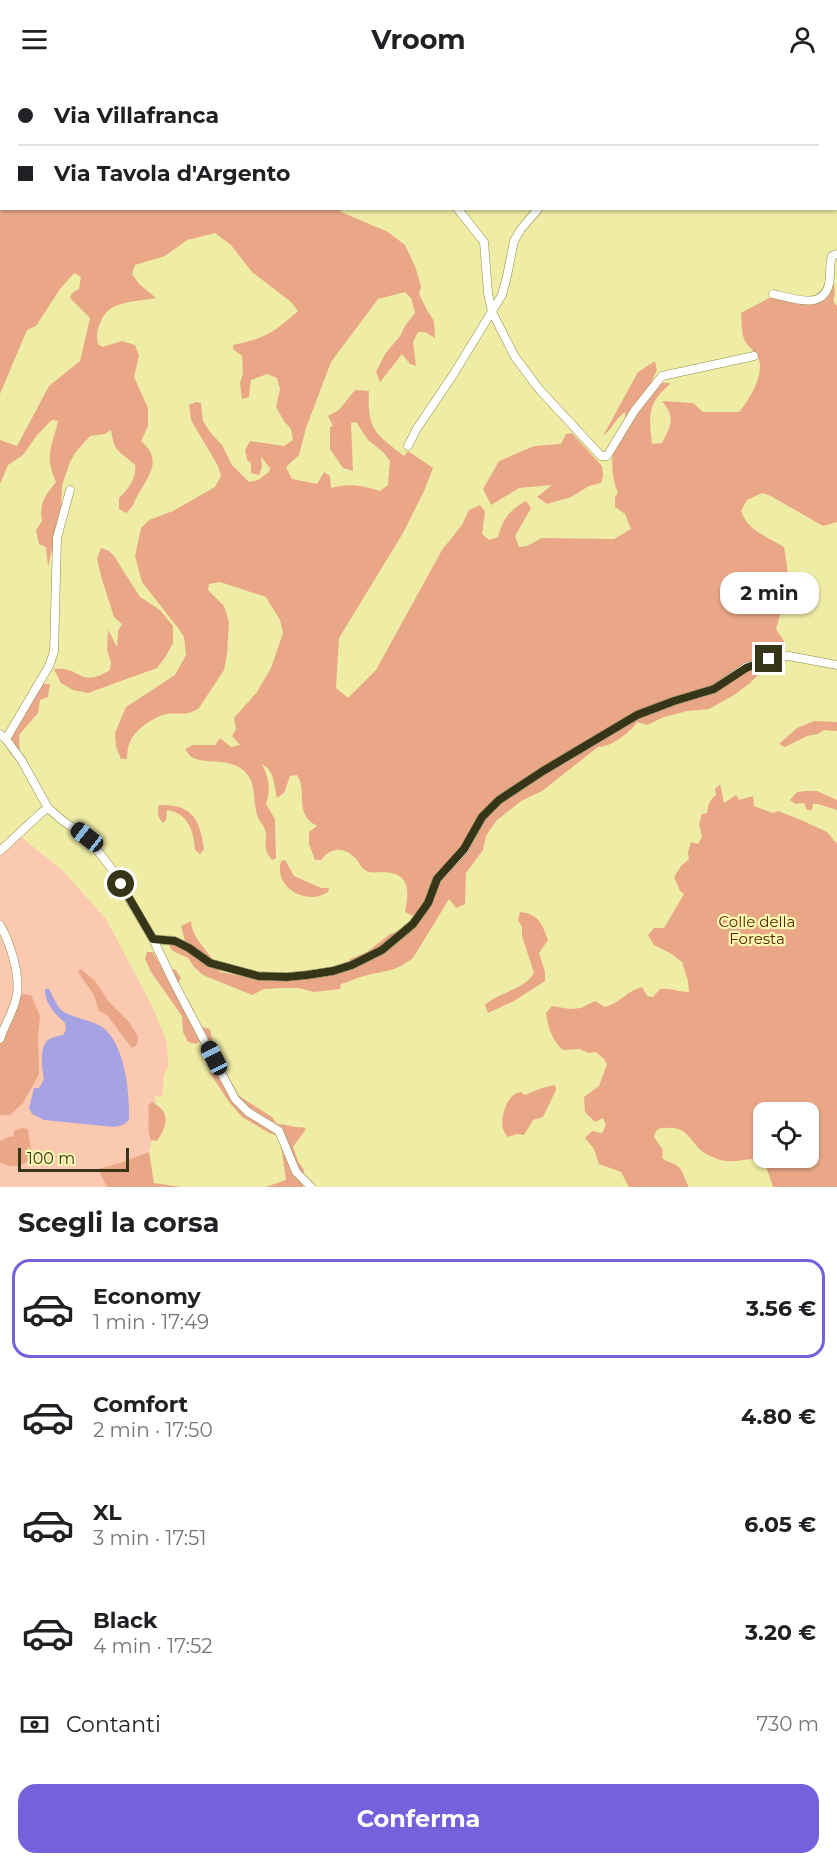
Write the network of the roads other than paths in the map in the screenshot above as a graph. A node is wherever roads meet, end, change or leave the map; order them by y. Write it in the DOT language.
graph roads {
  1 [pos="460,210"];
  2 [pos="537,210"];
  3 [pos="837,254"];
  4 [pos="773,294"];
  5 [pos="492,312"];
  6 [pos="754,356"];
  7 [pos="408,446"];
  8 [pos="70,490"];
  9 [pos="837,665"];
  10 [pos="3,736"];
  11 [pos="48,808"];
  12 [pos="0,851"];
  13 [pos="0,925"];
  14 [pos="153,939"];
  15 [pos="0,1039"];
  16 [pos="311,1187"];
  1 -- 5 [label="street"];
  2 -- 5 [label="street"];
  3 -- 4 [label="street"];
  5 -- 6 [label="street"];
  5 -- 7 [label="street"];
  8 -- 10 [label="street"];
  9 -- 14 [label="street"];
  10 -- 11 [label="street"];
  11 -- 12 [label="street"];
  11 -- 14 [label="street"];
  13 -- 15 [label="street"];
  14 -- 16 [label="street"];
}
